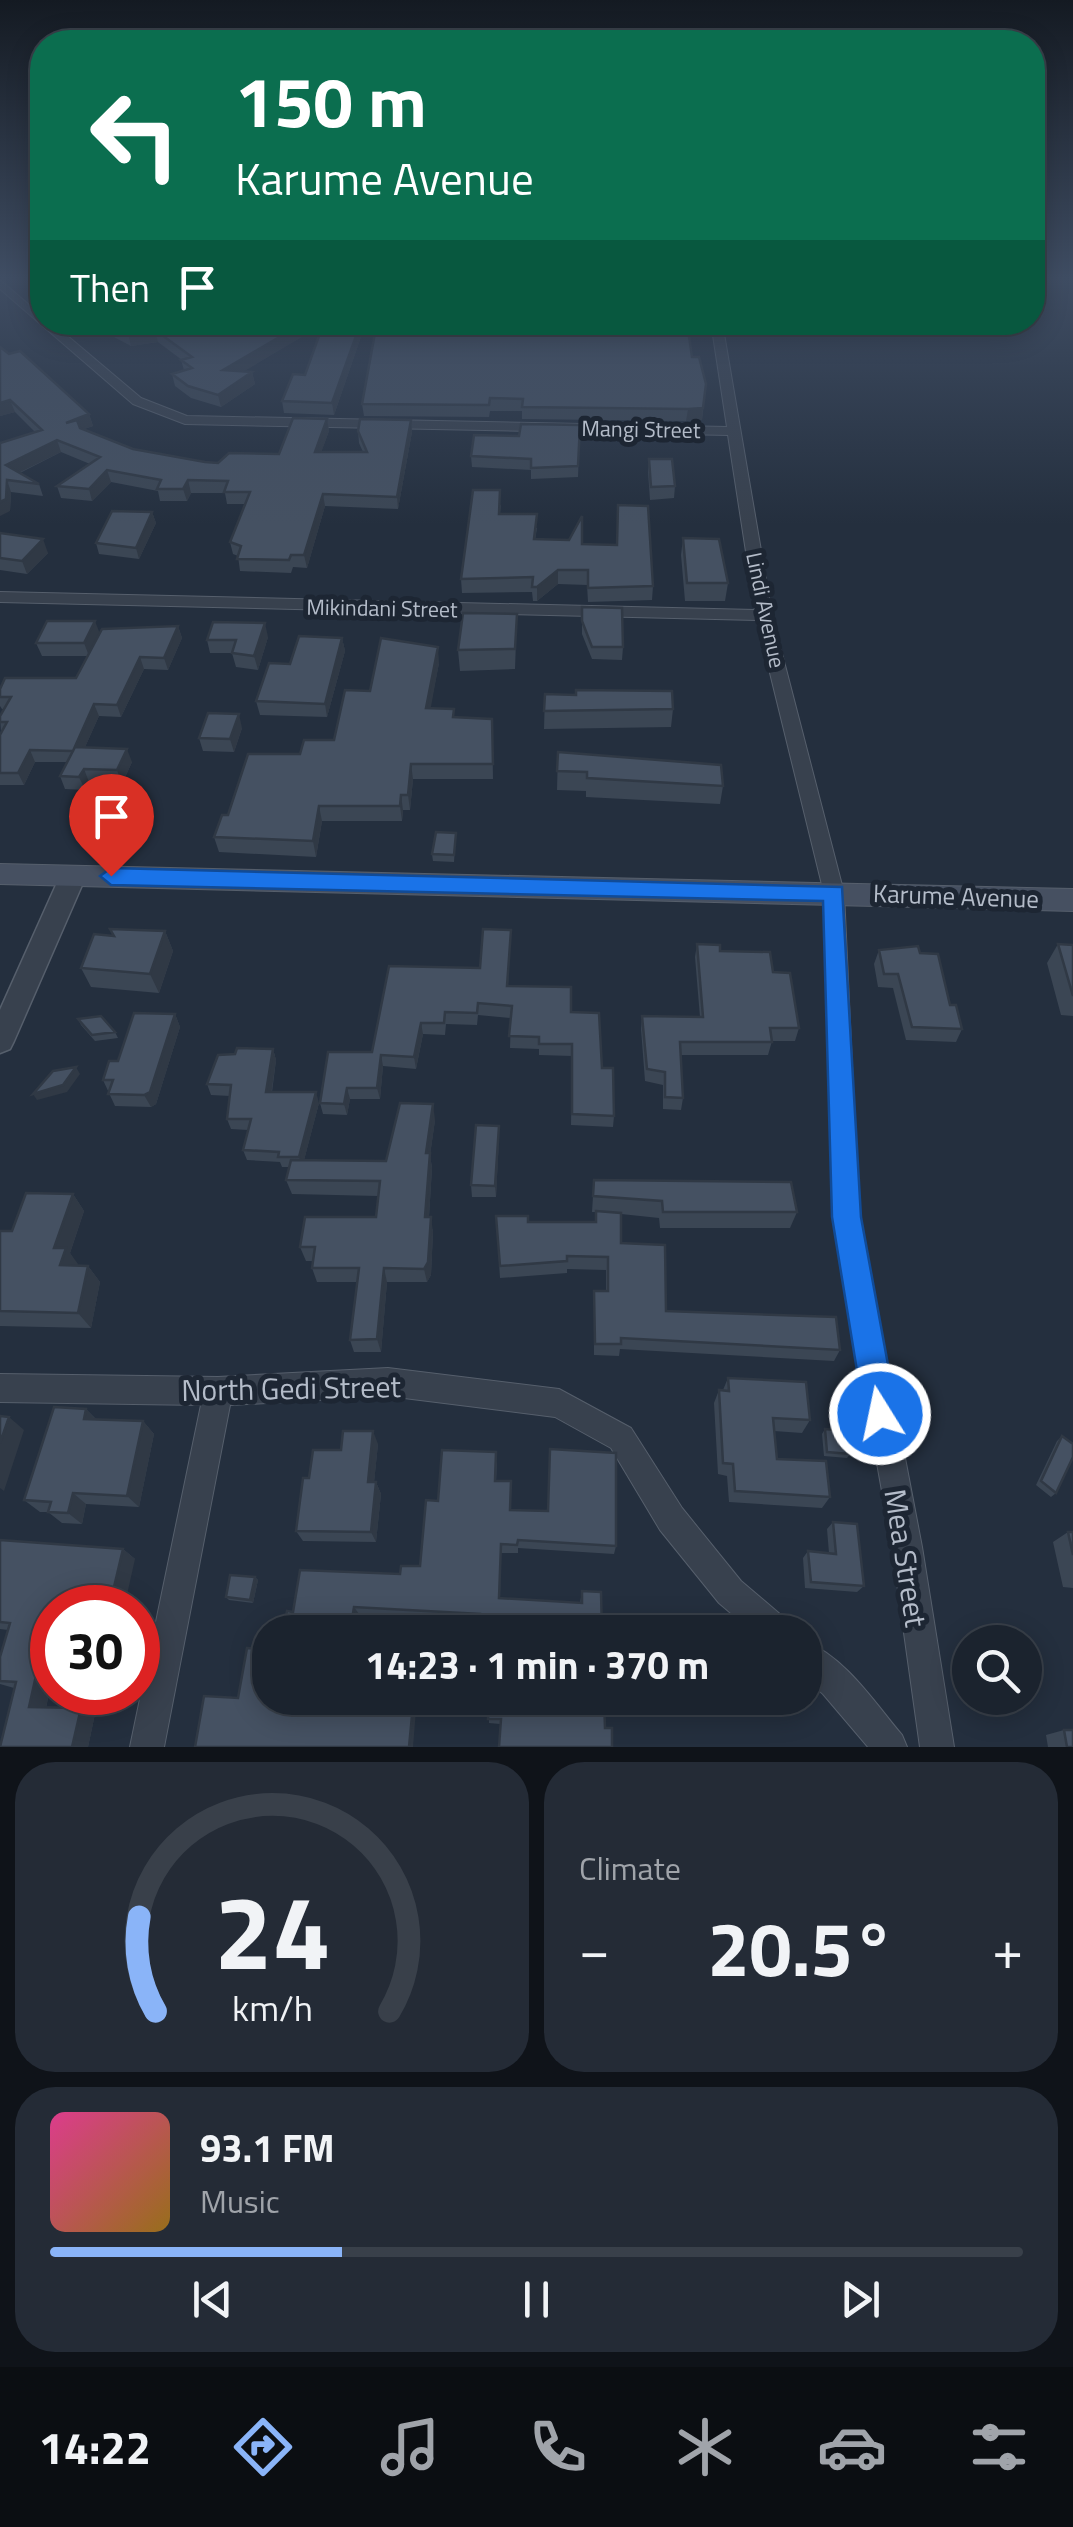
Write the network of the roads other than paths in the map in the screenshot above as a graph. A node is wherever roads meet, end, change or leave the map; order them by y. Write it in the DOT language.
graph roads {
  1 [pos="90,362"];
  2 [pos="722,362"];
  3 [pos="732,431"];
  4 [pos="0,597"];
  5 [pos="764,615"];
  6 [pos="0,874"];
  7 [pos="73,876"];
  8 [pos="834,893"];
  9 [pos="1073,900"];
  10 [pos="0,1042"];
  11 [pos="0,1388"];
  12 [pos="218,1391"];
  13 [pos="757,1615"];
  14 [pos="822,1671"];
  15 [pos="146,1747"];
  16 [pos="890,1747"];
  17 [pos="937,1747"];
  1 -- 3 [label="street, Mangi Street"];
  2 -- 3 [label="street, Lindi Avenue"];
  3 -- 5 [label="street, Lindi Avenue"];
  4 -- 5 [label="street, Mikindani Street"];
  5 -- 8 [label="street, Lindi Avenue"];
  6 -- 7 [label="main road, Karume Avenue"];
  7 -- 8 [label="main road, Karume Avenue"];
  7 -- 10 [label="street"];
  8 -- 9 [label="main road, Karume Avenue"];
  8 -- 17 [label="street, Mea Street"];
  11 -- 12 [label="street, North Gedi Street"];
  12 -- 13 [label="street, North Gedi Street"];
  12 -- 15 [label="street"];
  14 -- 16 [label="street"];
}
